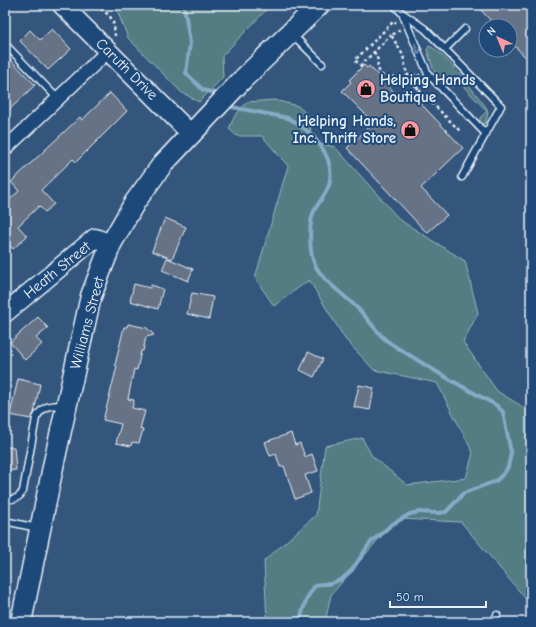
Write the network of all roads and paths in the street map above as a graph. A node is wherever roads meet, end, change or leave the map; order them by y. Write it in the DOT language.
graph roads {
  1 [pos="62,5"];
  2 [pos="96,5"];
  3 [pos="320,5"];
  4 [pos="394,5"];
  5 [pos="402,13"];
  6 [pos="465,29"];
  7 [pos="291,33"];
  8 [pos="391,35"];
  9 [pos="5,44"];
  10 [pos="113,45"];
  11 [pos="445,49"];
  12 [pos="374,52"];
  13 [pos="322,64"];
  14 [pos="417,87"];
  15 [pos="58,99"];
  16 [pos="460,132"];
  17 [pos="191,134"];
  18 [pos="486,134"];
  19 [pos="5,149"];
  20 [pos="462,177"];
  21 [pos="111,244"];
  22 [pos="5,313"];
  23 [pos="67,405"];
  24 [pos="5,499"];
  25 [pos="5,521"];
  26 [pos="40,529"];
  27 [pos="497,614"];
  28 [pos="21,622"];
  29 [pos="492,622"];
  1 -- 10 [label="street, Caruth Drive"];
  2 -- 10 [label="path"];
  3 -- 7 [label="main road, Williams Street"];
  4 -- 5 [label="lane"];
  5 -- 11 [label="lane"];
  5 -- 18 [label="lane, one-way"];
  6 -- 11 [label="lane"];
  7 -- 13 [label="lane"];
  7 -- 17 [label="main road, Williams Street"];
  8 -- 12 [label="path"];
  8 -- 12 [label="path"];
  8 -- 14 [label="path"];
  9 -- 15 [label="lane"];
  10 -- 15 [label="street"];
  10 -- 17 [label="street, Caruth Drive"];
  11 -- 18 [label="lane"];
  12 -- 14 [label="path"];
  14 -- 16 [label="path"];
  15 -- 19 [label="street"];
  17 -- 21 [label="main road, Williams Street"];
  18 -- 20 [label="lane"];
  21 -- 22 [label="street, Heath Street"];
  21 -- 23 [label="main road, Williams Street"];
  23 -- 24 [label="lane"];
  23 -- 26 [label="main road, Williams Street"];
  25 -- 26 [label="lane"];
  26 -- 28 [label="main road, Williams Street"];
  27 -- 29 [label="lane"];
}
